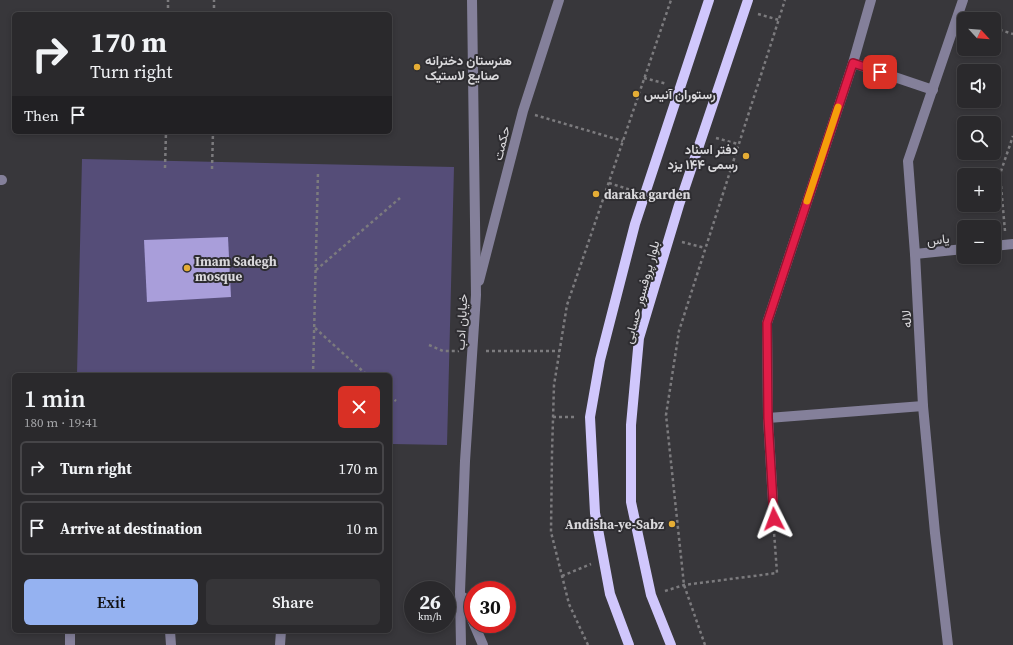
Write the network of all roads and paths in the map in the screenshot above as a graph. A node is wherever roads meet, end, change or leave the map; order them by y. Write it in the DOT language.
graph roads {
  1 [pos="168,0"];
  2 [pos="214,0"];
  3 [pos="472,0"];
  4 [pos="559,0"];
  5 [pos="671,0"];
  6 [pos="709,0"];
  7 [pos="748,0"];
  8 [pos="785,0"];
  9 [pos="871,0"];
  10 [pos="963,0"];
  11 [pos="745,10"];
  12 [pos="168,12"];
  13 [pos="214,12"];
  14 [pos="779,20"];
  15 [pos="1001,30"];
  16 [pos="1013,34"];
  17 [pos="853,63"];
  18 [pos="644,78"];
  19 [pos="680,88"];
  20 [pos="933,90"];
  21 [pos="523,112"];
  22 [pos="166,134"];
  23 [pos="213,134"];
  24 [pos="703,134"];
  25 [pos="1013,136"];
  26 [pos="623,141"];
  27 [pos="738,144"];
  28 [pos="165,168"];
  29 [pos="212,169"];
  30 [pos="318,172"];
  31 [pos="609,183"];
  32 [pos="645,194"];
  33 [pos="400,198"];
  34 [pos="669,238"];
  35 [pos="1010,245"];
  36 [pos="705,248"];
  37 [pos="957,250"];
  38 [pos="915,254"];
  39 [pos="316,270"];
  40 [pos="476,295"];
  41 [pos="314,328"];
  42 [pos="429,345"];
  43 [pos="560,351"];
  44 [pos="472,352"];
  45 [pos="313,373"];
  46 [pos="365,373"];
  47 [pos="392,398"];
  48 [pos="396,401"];
  49 [pos="923,406"];
  50 [pos="553,417"];
  51 [pos="590,417"];
  52 [pos="768,418"];
  53 [pos="774,519"];
  54 [pos="603,560"];
  55 [pos="562,576"];
  56 [pos="684,585"];
  57 [pos="460,592"];
  58 [pos="651,595"];
  59 [pos="464,602"];
  60 [pos="70,633"];
  61 [pos="170,633"];
  62 [pos="281,633"];
  63 [pos="478,633"];
  64 [pos="70,645"];
  65 [pos="171,645"];
  66 [pos="280,645"];
  67 [pos="461,645"];
  68 [pos="483,645"];
  69 [pos="588,645"];
  70 [pos="629,645"];
  71 [pos="671,645"];
  72 [pos="705,645"];
  73 [pos="948,645"];
  1 -- 12 [label="path"];
  2 -- 13 [label="path"];
  3 -- 40 [label="street, خیابان ادب"];
  4 -- 21 [label="street, حکمت"];
  5 -- 18 [label="path"];
  6 -- 19 [label="main road, بلوار پروفسور حسابی"];
  7 -- 11 [label="main road, بلوار پروفسور حسابی"];
  8 -- 14 [label="path"];
  9 -- 17 [label="street"];
  10 -- 20 [label="street, لاله"];
  11 -- 14 [label="path"];
  11 -- 24 [label="main road, بلوار پروفسور حسابی"];
  14 -- 27 [label="path"];
  15 -- 16 [label="path"];
  17 -- 20 [label="street"];
  17 -- 52 [label="street"];
  18 -- 19 [label="path"];
  18 -- 26 [label="path"];
  19 -- 32 [label="main road, بلوار پروفسور حسابی"];
  20 -- 38 [label="street, لاله"];
  21 -- 26 [label="path"];
  21 -- 40 [label="street, حکمت"];
  22 -- 28 [label="path"];
  23 -- 29 [label="path"];
  24 -- 27 [label="path"];
  24 -- 34 [label="main road, بلوار پروفسور حسابی"];
  25 -- 35 [label="path"];
  26 -- 31 [label="path"];
  27 -- 36 [label="path"];
  30 -- 39 [label="path"];
  31 -- 32 [label="path"];
  31 -- 43 [label="path"];
  32 -- 51 [label="main road, بلوار پروفسور حسابی"];
  33 -- 39 [label="path"];
  34 -- 36 [label="path"];
  34 -- 58 [label="main road, بلوار پروفسور حسابی"];
  36 -- 56 [label="path"];
  37 -- 38 [label="street, یاس"];
  38 -- 49 [label="street, لاله"];
  39 -- 41 [label="path"];
  40 -- 44 [label="street, خیابان ادب"];
  41 -- 45 [label="path"];
  41 -- 46 [label="path"];
  42 -- 44 [label="path"];
  43 -- 44 [label="path"];
  43 -- 50 [label="path"];
  44 -- 57 [label="street, خیابان ادب"];
  47 -- 48 [label="path"];
  49 -- 52 [label="street"];
  49 -- 73 [label="street, لاله"];
  50 -- 51 [label="path"];
  50 -- 55 [label="path"];
  51 -- 54 [label="main road, بلوار پروفسور حسابی"];
  52 -- 53 [label="street"];
  53 -- 56 [label="path"];
  54 -- 55 [label="path"];
  54 -- 70 [label="main road, بلوار پروفسور حسابی"];
  55 -- 69 [label="path"];
  56 -- 58 [label="path"];
  56 -- 72 [label="path"];
  57 -- 59 [label="street"];
  57 -- 67 [label="street, خیابان ادب"];
  58 -- 71 [label="main road, بلوار پروفسور حسابی"];
  60 -- 64 [label="street"];
  61 -- 65 [label="street"];
  62 -- 66 [label="street"];
  63 -- 68 [label="street"];
}
